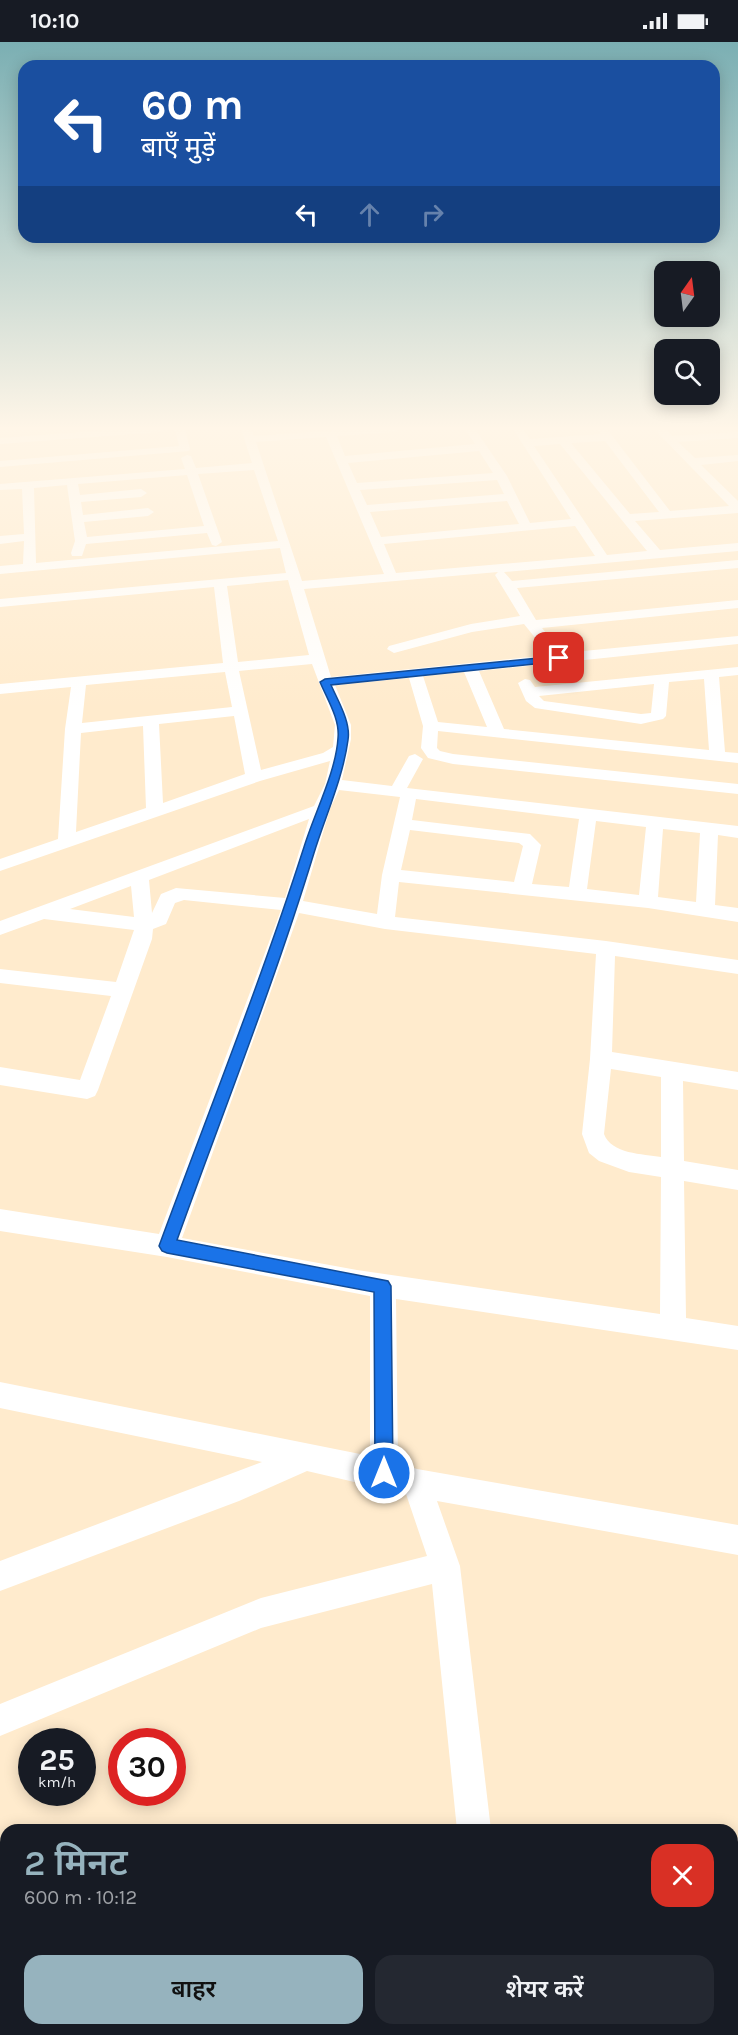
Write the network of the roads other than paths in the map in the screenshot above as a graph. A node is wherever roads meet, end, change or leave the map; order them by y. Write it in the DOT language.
graph roads {
  1 [pos="29,522"];
  2 [pos="78,522"];
  3 [pos="150,522"];
  4 [pos="209,522"];
  5 [pos="277,522"];
  6 [pos="367,522"];
  7 [pos="421,522"];
  8 [pos="524,522"];
  9 [pos="579,522"];
  10 [pos="629,522"];
  11 [pos="423,526"];
  12 [pos="526,526"];
  13 [pos="212,529"];
  14 [pos="153,534"];
  15 [pos="30,537"];
  16 [pos="0,540"];
  17 [pos="375,540"];
  18 [pos="81,541"];
  19 [pos="285,544"];
  20 [pos="738,547"];
  21 [pos="218,551"];
  22 [pos="656,554"];
  23 [pos="604,560"];
  24 [pos="75,562"];
  25 [pos="738,564"];
  26 [pos="28,567"];
  27 [pos="0,570"];
  28 [pos="499,570"];
  29 [pos="392,578"];
  30 [pos="294,581"];
  31 [pos="220,582"];
  32 [pos="509,585"];
  33 [pos="0,603"];
  34 [pos="738,604"];
  35 [pos="530,622"];
  36 [pos="738,640"];
  37 [pos="394,649"];
  38 [pos="559,658"];
  39 [pos="317,659"];
  40 [pos="515,663"];
  41 [pos="231,667"];
  42 [pos="470,668"];
  43 [pos="738,671"];
  44 [pos="415,674"];
  45 [pos="711,674"];
  46 [pos="662,680"];
  47 [pos="79,682"];
  48 [pos="325,682"];
  49 [pos="0,689"];
  50 [pos="530,692"];
  51 [pos="240,711"];
  52 [pos="151,720"];
  53 [pos="431,726"];
  54 [pos="73,729"];
  55 [pos="498,734"];
  56 [pos="340,749"];
  57 [pos="717,756"];
  58 [pos="738,758"];
  59 [pos="415,759"];
  60 [pos="254,777"];
  61 [pos="333,784"];
  62 [pos="738,789"];
  63 [pos="403,792"];
  64 [pos="321,809"];
  65 [pos="155,811"];
  66 [pos="588,814"];
  67 [pos="655,823"];
  68 [pos="403,824"];
  69 [pos="709,830"];
  70 [pos="738,832"];
  71 [pos="67,843"];
  72 [pos="0,865"];
  73 [pos="139,875"];
  74 [pos="391,875"];
  75 [pos="522,888"];
  76 [pos="577,894"];
  77 [pos="648,902"];
  78 [pos="292,905"];
  79 [pos="705,911"];
  80 [pos="43,912"];
  81 [pos="738,915"];
  82 [pos="385,922"];
  83 [pos="144,925"];
  84 [pos="0,928"];
  85 [pos="606,948"];
  86 [pos="738,967"];
  87 [pos="3,971"];
  88 [pos="124,990"];
  89 [pos="601,1059"];
  90 [pos="672,1071"];
  91 [pos="0,1076"];
  92 [pos="738,1081"];
  93 [pos="670,1170"];
  94 [pos="738,1180"];
  95 [pos="0,1220"];
  96 [pos="167,1246"];
  97 [pos="383,1286"];
  98 [pos="672,1328"];
  99 [pos="738,1338"];
  100 [pos="0,1395"];
  101 [pos="305,1458"];
  102 [pos="384,1473"];
  103 [pos="417,1483"];
  104 [pos="738,1540"];
  105 [pos="445,1566"];
  106 [pos="0,1576"];
  107 [pos="0,1720"];
  108 [pos="473,1824"];
  1 -- 15 [label="street"];
  2 -- 18 [label="street"];
  3 -- 14 [label="street"];
  4 -- 13 [label="street"];
  5 -- 19 [label="street"];
  6 -- 17 [label="street"];
  7 -- 11 [label="street"];
  8 -- 12 [label="street"];
  9 -- 12 [label="street"];
  9 -- 23 [label="street"];
  10 -- 22 [label="street"];
  11 -- 12 [label="street"];
  11 -- 17 [label="street"];
  13 -- 14 [label="street"];
  13 -- 21 [label="street"];
  14 -- 18 [label="street"];
  15 -- 16 [label="street"];
  15 -- 26 [label="street"];
  17 -- 29 [label="street"];
  18 -- 24 [label="street"];
  19 -- 21 [label="street"];
  19 -- 30 [label="street"];
  20 -- 22 [label="street"];
  21 -- 24 [label="street"];
  22 -- 23 [label="street"];
  23 -- 28 [label="street"];
  24 -- 26 [label="street"];
  25 -- 32 [label="street"];
  26 -- 27 [label="street"];
  28 -- 29 [label="street"];
  28 -- 32 [label="street"];
  29 -- 30 [label="street"];
  30 -- 31 [label="street"];
  30 -- 39 [label="street"];
  31 -- 33 [label="street"];
  31 -- 41 [label="street"];
  32 -- 35 [label="street"];
  34 -- 35 [label="street"];
  35 -- 37 [label="street"];
  35 -- 38 [label="street"];
  36 -- 38 [label="street"];
  38 -- 40 [label="street"];
  39 -- 41 [label="street"];
  39 -- 48 [label="street"];
  40 -- 42 [label="street"];
  40 -- 50 [label="street"];
  41 -- 47 [label="street"];
  41 -- 51 [label="street"];
  42 -- 44 [label="street"];
  42 -- 55 [label="street"];
  43 -- 45 [label="street"];
  44 -- 48 [label="street"];
  44 -- 53 [label="street"];
  45 -- 46 [label="street"];
  45 -- 57 [label="street"];
  46 -- 50 [label="street"];
  46 -- 50 [label="street"];
  47 -- 49 [label="street"];
  47 -- 54 [label="street"];
  48 -- 56 [label="street"];
  51 -- 52 [label="street"];
  51 -- 60 [label="street"];
  52 -- 54 [label="street"];
  52 -- 65 [label="street"];
  53 -- 55 [label="street"];
  53 -- 62 [label="street"];
  54 -- 71 [label="street"];
  55 -- 57 [label="street"];
  56 -- 60 [label="street"];
  56 -- 61 [label="street"];
  57 -- 58 [label="street"];
  59 -- 63 [label="street"];
  60 -- 65 [label="street"];
  61 -- 63 [label="street"];
  61 -- 64 [label="street"];
  63 -- 66 [label="street"];
  63 -- 68 [label="street"];
  64 -- 73 [label="street"];
  64 -- 78 [label="street"];
  65 -- 71 [label="street"];
  66 -- 67 [label="street"];
  66 -- 76 [label="street"];
  67 -- 69 [label="street"];
  67 -- 77 [label="street"];
  68 -- 74 [label="street"];
  68 -- 75 [label="street"];
  69 -- 70 [label="street"];
  69 -- 79 [label="street"];
  71 -- 72 [label="street"];
  73 -- 80 [label="street"];
  73 -- 83 [label="street"];
  74 -- 75 [label="street"];
  74 -- 82 [label="street"];
  75 -- 76 [label="street"];
  76 -- 77 [label="street"];
  77 -- 79 [label="street"];
  78 -- 82 [label="street"];
  78 -- 83 [label="street"];
  78 -- 96 [label="street"];
  79 -- 81 [label="street"];
  80 -- 83 [label="street"];
  80 -- 84 [label="street"];
  82 -- 85 [label="street"];
  83 -- 88 [label="street"];
  85 -- 86 [label="street"];
  85 -- 89 [label="street"];
  87 -- 88 [label="street"];
  88 -- 91 [label="street"];
  89 -- 90 [label="street"];
  89 -- 93 [label="street"];
  90 -- 92 [label="street"];
  90 -- 93 [label="street"];
  93 -- 94 [label="street"];
  93 -- 98 [label="street"];
  95 -- 96 [label="street"];
  96 -- 97 [label="street"];
  97 -- 98 [label="street"];
  97 -- 102 [label="street"];
  98 -- 99 [label="street"];
  100 -- 101 [label="street"];
  101 -- 102 [label="street"];
  101 -- 106 [label="street"];
  102 -- 103 [label="street"];
  103 -- 104 [label="street"];
  103 -- 105 [label="street"];
  105 -- 107 [label="street"];
  105 -- 108 [label="street"];
}
